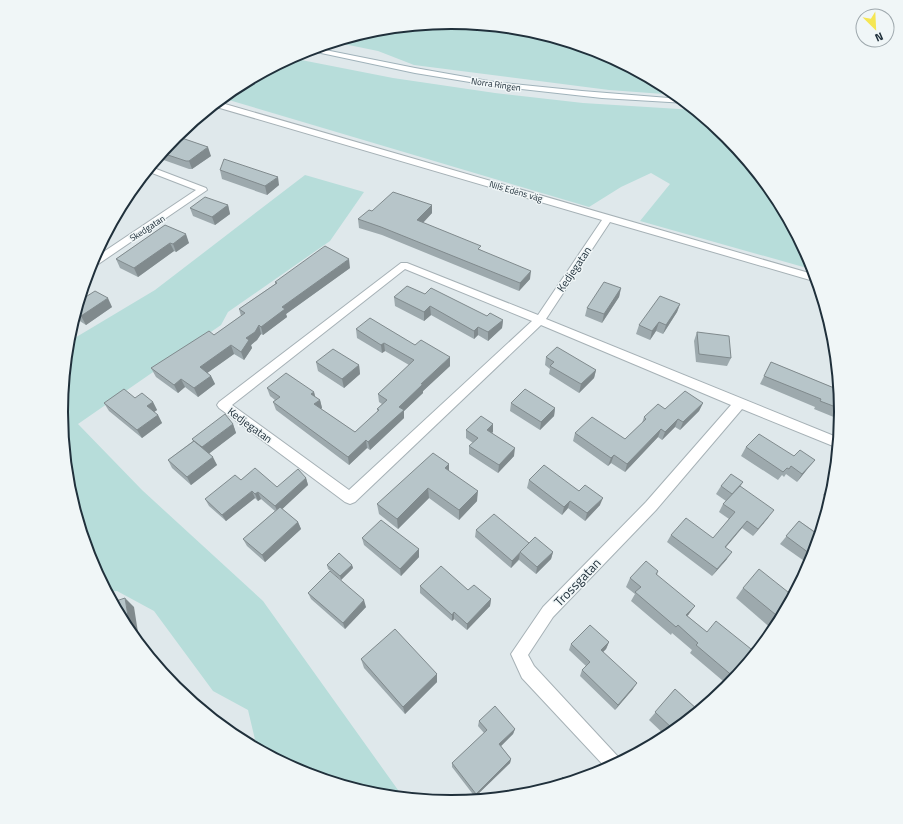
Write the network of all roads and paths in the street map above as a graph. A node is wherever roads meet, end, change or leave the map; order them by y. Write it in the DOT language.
graph roads {
  1 [pos="322,51"];
  2 [pos="674,101"];
  3 [pos="221,106"];
  4 [pos="154,171"];
  5 [pos="608,218"];
  6 [pos="101,258"];
  7 [pos="809,277"];
  8 [pos="540,320"];
  9 [pos="739,404"];
  10 [pos="833,441"];
  11 [pos="611,760"];
  1 -- 2 [label="street, Norra Ringen"];
  3 -- 5 [label="street, Nils Edéns väg"];
  4 -- 6 [label="street, Skedgatan"];
  5 -- 7 [label="street, Nils Edéns väg"];
  5 -- 8 [label="street, Kedjegatan"];
  8 -- 8 [label="street, Kedjegatan"];
  8 -- 9 [label="street"];
  9 -- 10 [label="street"];
  9 -- 11 [label="street, Trossgatan"];
}
